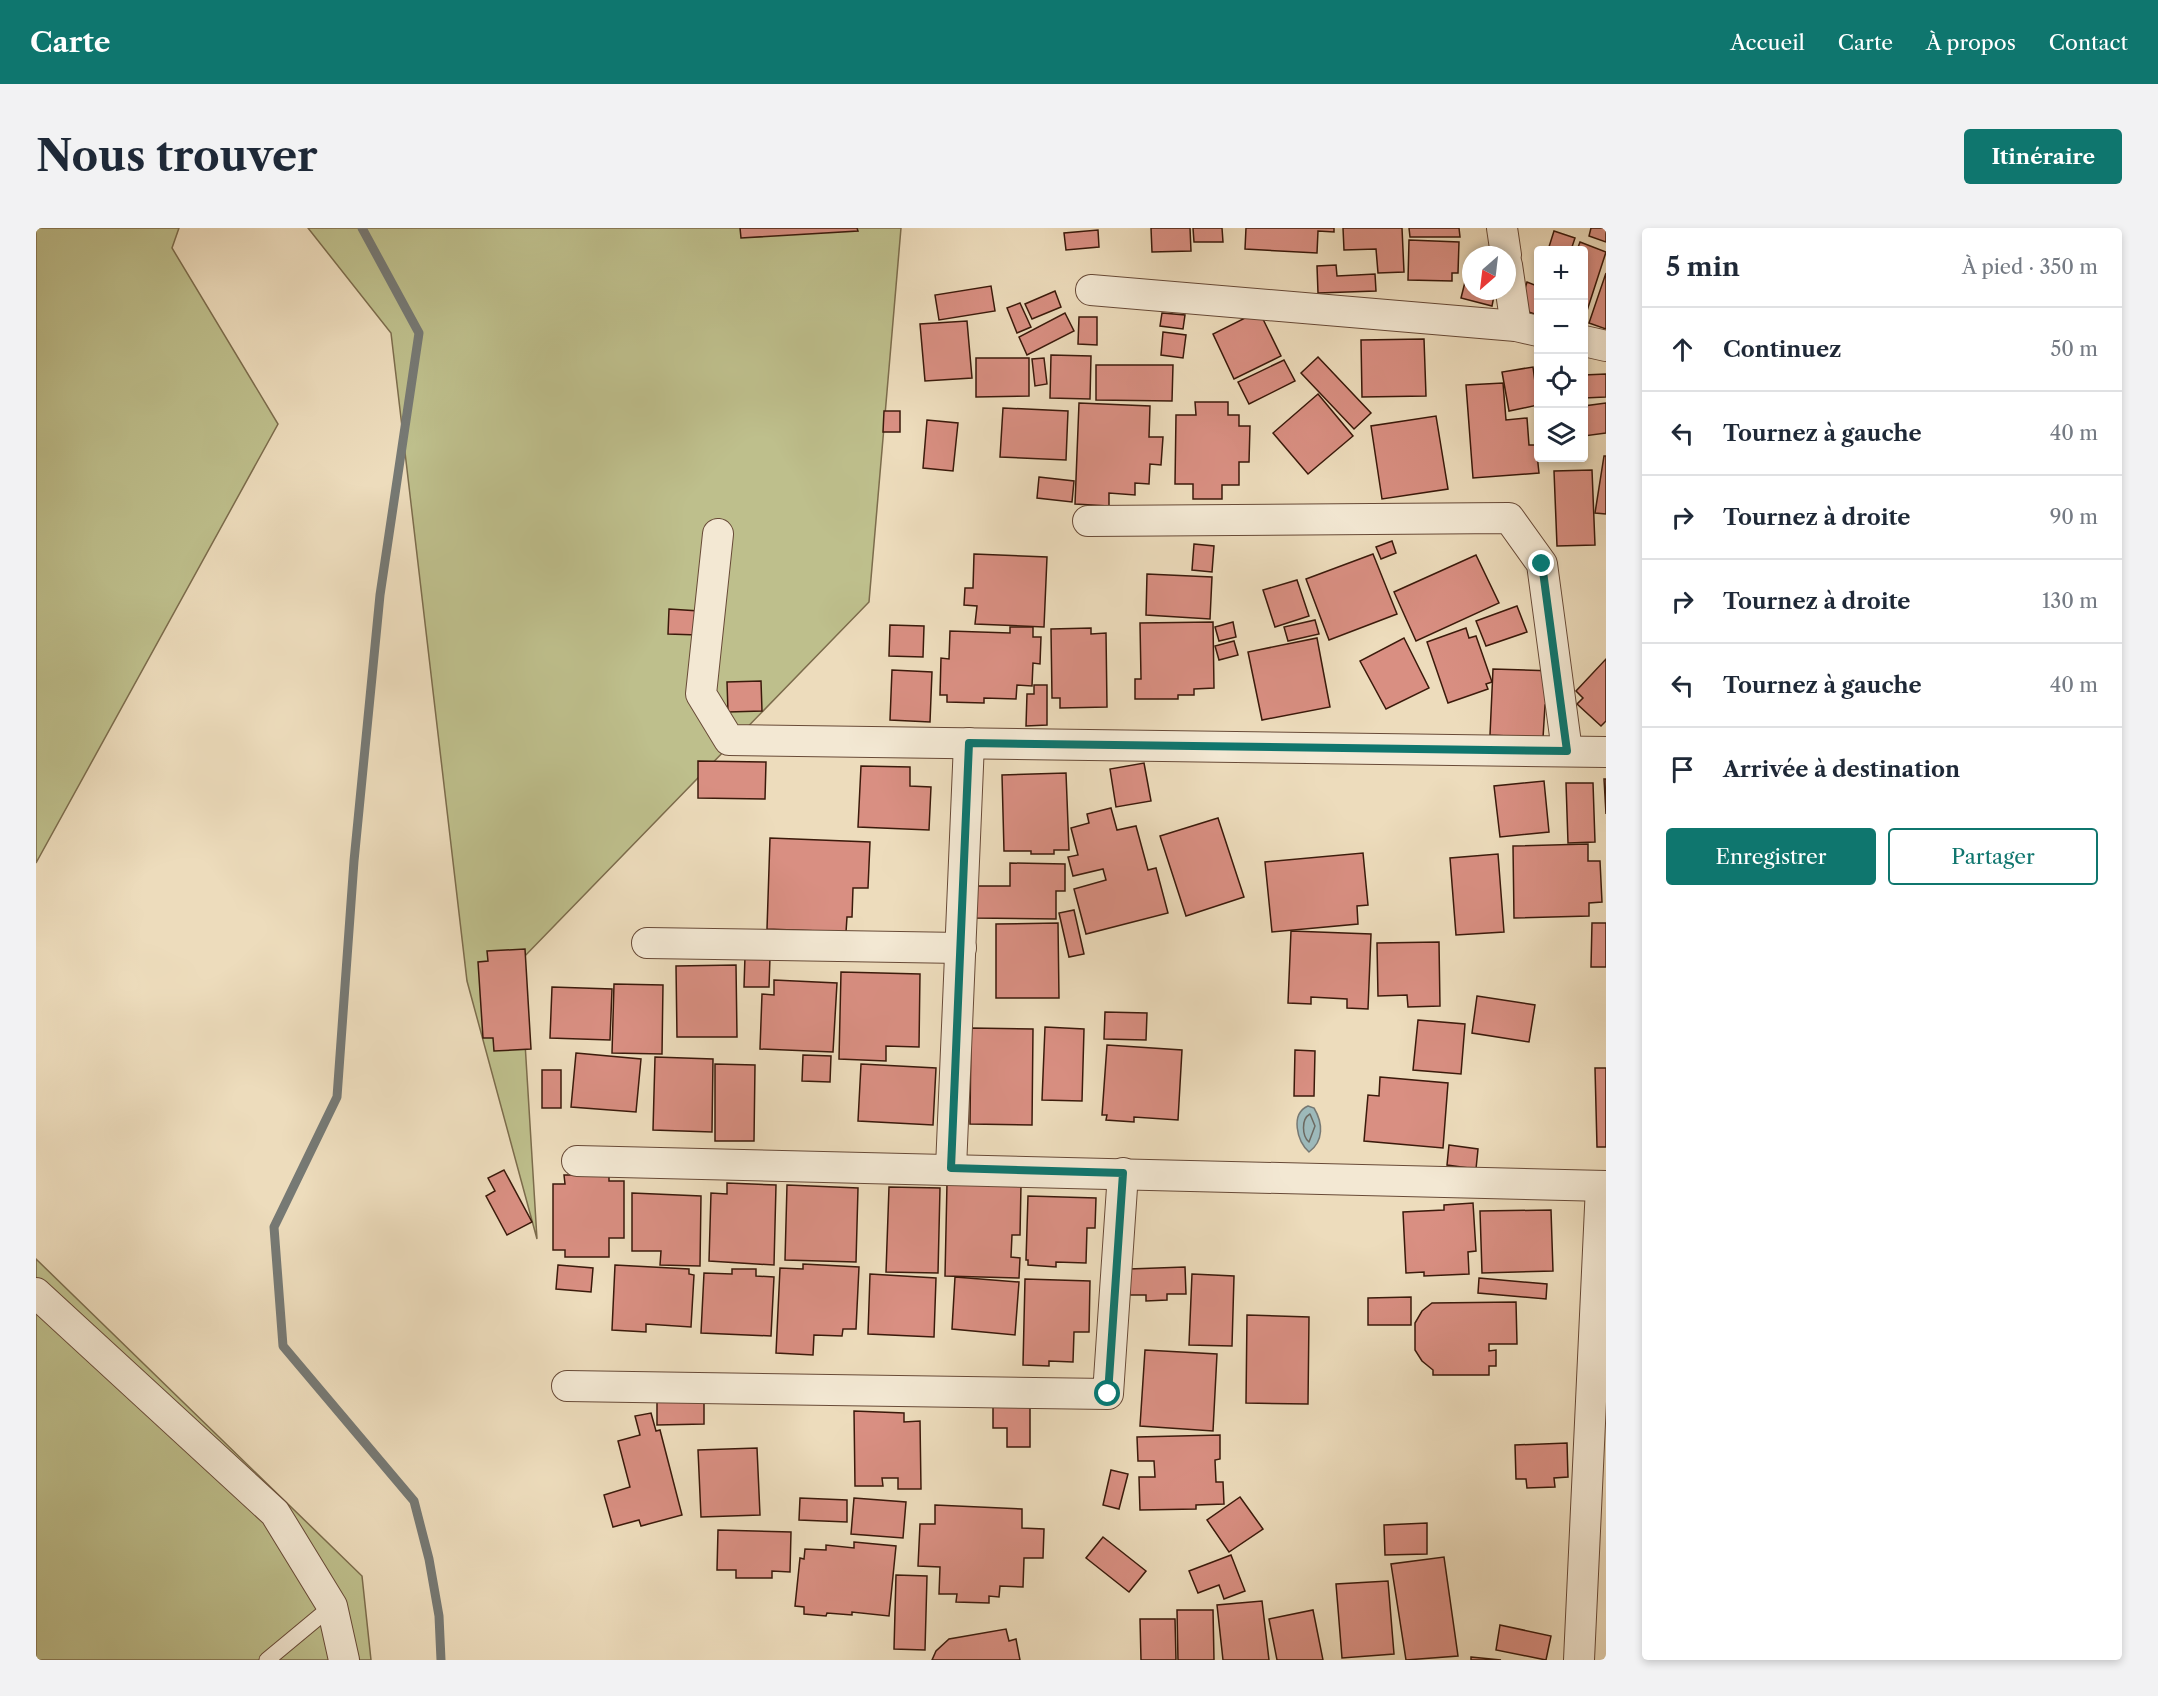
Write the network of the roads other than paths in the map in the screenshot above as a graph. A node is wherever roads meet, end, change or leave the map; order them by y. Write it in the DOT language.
graph roads {
  1 [pos="1502,228"];
  2 [pos="1505,246"];
  3 [pos="1091,290"];
  4 [pos="1516,294"];
  5 [pos="1527,329"];
  6 [pos="1588,342"];
  7 [pos="1606,346"];
  8 [pos="1088,520"];
  9 [pos="718,534"];
  10 [pos="969,743"];
  11 [pos="1567,751"];
  12 [pos="1606,752"];
  13 [pos="647,943"];
  14 [pos="961,948"];
  15 [pos="577,1161"];
  16 [pos="951,1168"];
  17 [pos="1123,1173"];
  18 [pos="1604,1186"];
  19 [pos="36,1293"];
  20 [pos="567,1386"];
  21 [pos="332,1606"];
  22 [pos="267,1660"];
  23 [pos="344,1660"];
  24 [pos="1580,1660"];
  1 -- 2 [label="street"];
  3 -- 5 [label="street"];
  4 -- 5 [label="street"];
  6 -- 7 [label="street"];
  8 -- 11 [label="street"];
  9 -- 10 [label="street"];
  10 -- 11 [label="street"];
  10 -- 14 [label="street"];
  11 -- 12 [label="street"];
  13 -- 14 [label="street"];
  14 -- 16 [label="street"];
  15 -- 16 [label="street"];
  16 -- 17 [label="street"];
  17 -- 18 [label="street"];
  17 -- 20 [label="street"];
  18 -- 24 [label="street"];
  19 -- 21 [label="street"];
  21 -- 22 [label="lane"];
  21 -- 23 [label="street"];
}
